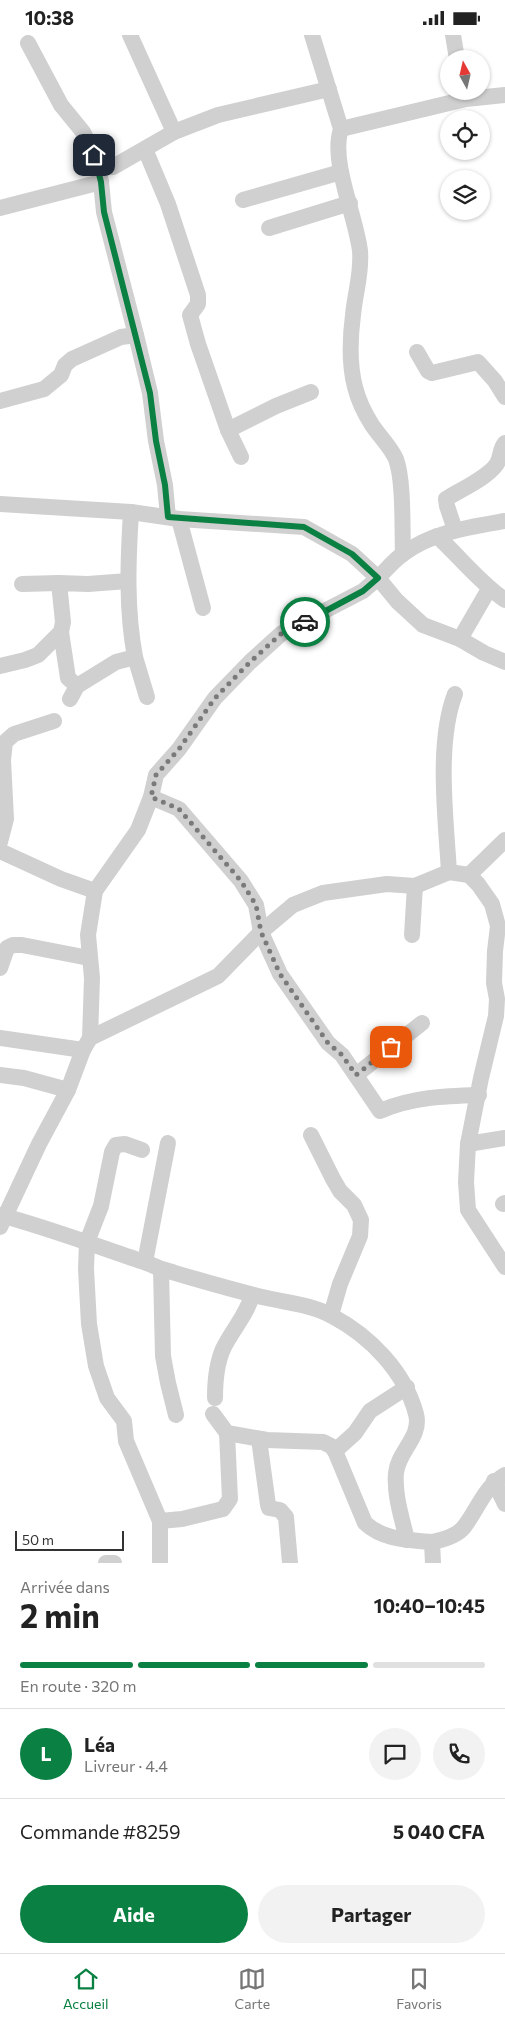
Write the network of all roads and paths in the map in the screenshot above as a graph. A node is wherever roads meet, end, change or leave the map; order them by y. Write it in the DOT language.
graph roads {
  1 [pos="130,35"];
  2 [pos="312,35"];
  3 [pos="453,35"];
  4 [pos="28,43"];
  5 [pos="456,50"];
  6 [pos="329,89"];
  7 [pos="490,95"];
  8 [pos="505,95"];
  9 [pos="447,100"];
  10 [pos="341,129"];
  11 [pos="174,132"];
  12 [pos="145,149"];
  13 [pos="113,167"];
  14 [pos="341,172"];
  15 [pos="101,182"];
  16 [pos="243,200"];
  17 [pos="350,203"];
  18 [pos="0,208"];
  19 [pos="269,227"];
  20 [pos="136,335"];
  21 [pos="417,352"];
  22 [pos="311,392"];
  23 [pos="505,397"];
  24 [pos="0,401"];
  25 [pos="228,430"];
  26 [pos="505,443"];
  27 [pos="241,457"];
  28 [pos="0,504"];
  29 [pos="131,512"];
  30 [pos="174,518"];
  31 [pos="505,521"];
  32 [pos="455,530"];
  33 [pos="437,536"];
  34 [pos="403,553"];
  35 [pos="378,578"];
  36 [pos="128,581"];
  37 [pos="60,583"];
  38 [pos="22,584"];
  39 [pos="489,589"];
  40 [pos="505,600"];
  41 [pos="203,608"];
  42 [pos="61,632"];
  43 [pos="460,639"];
  44 [pos="135,657"];
  45 [pos="505,663"];
  46 [pos="0,666"];
  47 [pos="455,694"];
  48 [pos="147,697"];
  49 [pos="54,721"];
  50 [pos="151,797"];
  51 [pos="505,840"];
  52 [pos="0,842"];
  53 [pos="0,851"];
  54 [pos="448,872"];
  55 [pos="470,875"];
  56 [pos="415,886"];
  57 [pos="95,891"];
  58 [pos="261,932"];
  59 [pos="412,935"];
  60 [pos="6,942"];
  61 [pos="89,958"];
  62 [pos="0,968"];
  63 [pos="422,1023"];
  64 [pos="0,1038"];
  65 [pos="87,1044"];
  66 [pos="0,1075"];
  67 [pos="356,1075"];
  68 [pos="68,1090"];
  69 [pos="479,1095"];
  70 [pos="312,1135"];
  71 [pos="505,1138"];
  72 [pos="168,1143"];
  73 [pos="468,1144"];
  74 [pos="142,1150"];
  75 [pos="2,1219"];
  76 [pos="87,1242"];
  77 [pos="145,1262"];
  78 [pos="505,1267"];
  79 [pos="161,1269"];
  80 [pos="252,1295"];
  81 [pos="331,1315"];
  82 [pos="407,1387"];
  83 [pos="176,1415"];
  84 [pos="227,1433"];
  85 [pos="259,1439"];
  86 [pos="335,1451"];
  87 [pos="500,1478"];
  88 [pos="505,1504"];
  89 [pos="160,1521"];
  90 [pos="407,1540"];
  91 [pos="432,1542"];
  92 [pos="155,1562"];
  93 [pos="106,1563"];
  94 [pos="114,1563"];
  95 [pos="290,1563"];
  96 [pos="433,1563"];
  1 -- 11 [label="street"];
  2 -- 6 [label="street"];
  3 -- 5 [label="street"];
  4 -- 15 [label="street"];
  6 -- 10 [label="street"];
  6 -- 11 [label="street"];
  7 -- 8 [label="street"];
  9 -- 10 [label="street"];
  10 -- 14 [label="street"];
  11 -- 12 [label="street"];
  12 -- 13 [label="street"];
  12 -- 25 [label="street"];
  14 -- 16 [label="street"];
  14 -- 17 [label="street"];
  15 -- 18 [label="street"];
  15 -- 20 [label="street"];
  17 -- 19 [label="street"];
  17 -- 34 [label="street"];
  20 -- 24 [label="street"];
  20 -- 30 [label="street"];
  21 -- 23 [label="street"];
  22 -- 25 [label="street"];
  25 -- 27 [label="street"];
  26 -- 32 [label="street"];
  28 -- 29 [label="street"];
  29 -- 30 [label="street"];
  29 -- 36 [label="street"];
  30 -- 35 [label="street"];
  30 -- 41 [label="street"];
  31 -- 32 [label="street"];
  32 -- 33 [label="street"];
  33 -- 34 [label="street"];
  33 -- 39 [label="street"];
  34 -- 35 [label="street"];
  35 -- 43 [label="street"];
  35 -- 50 [label="street"];
  36 -- 37 [label="street"];
  36 -- 44 [label="street"];
  37 -- 38 [label="street"];
  37 -- 42 [label="street"];
  39 -- 40 [label="street"];
  39 -- 43 [label="street"];
  42 -- 44 [label="street"];
  42 -- 46 [label="street"];
  43 -- 45 [label="street"];
  44 -- 48 [label="street"];
  47 -- 54 [label="street"];
  49 -- 52 [label="street"];
  50 -- 57 [label="street"];
  50 -- 58 [label="street"];
  51 -- 55 [label="street"];
  53 -- 57 [label="street"];
  54 -- 55 [label="street"];
  54 -- 56 [label="street"];
  55 -- 69 [label="street"];
  56 -- 58 [label="street"];
  56 -- 59 [label="street"];
  57 -- 61 [label="street"];
  58 -- 65 [label="street"];
  58 -- 67 [label="street"];
  60 -- 61 [label="street"];
  60 -- 62 [label="street"];
  61 -- 65 [label="street"];
  63 -- 67 [label="street"];
  64 -- 65 [label="street"];
  65 -- 68 [label="street"];
  66 -- 68 [label="street"];
  67 -- 69 [label="street"];
  68 -- 75 [label="street"];
  69 -- 73 [label="street"];
  70 -- 81 [label="street"];
  71 -- 73 [label="street"];
  72 -- 77 [label="street"];
  73 -- 78 [label="street"];
  74 -- 76 [label="street"];
  75 -- 76 [label="street"];
  76 -- 77 [label="street"];
  76 -- 89 [label="street"];
  77 -- 79 [label="street"];
  79 -- 80 [label="street"];
  79 -- 83 [label="street"];
  80 -- 81 [label="street"];
  80 -- 84 [label="street"];
  81 -- 82 [label="street"];
  82 -- 86 [label="street"];
  82 -- 90 [label="street"];
  84 -- 85 [label="street"];
  84 -- 89 [label="street"];
  85 -- 86 [label="street"];
  85 -- 95 [label="street"];
  86 -- 90 [label="street"];
  87 -- 88 [label="street"];
  87 -- 91 [label="street"];
  89 -- 92 [label="street"];
  90 -- 91 [label="street"];
  91 -- 96 [label="street"];
  93 -- 94 [label="street"];
}
